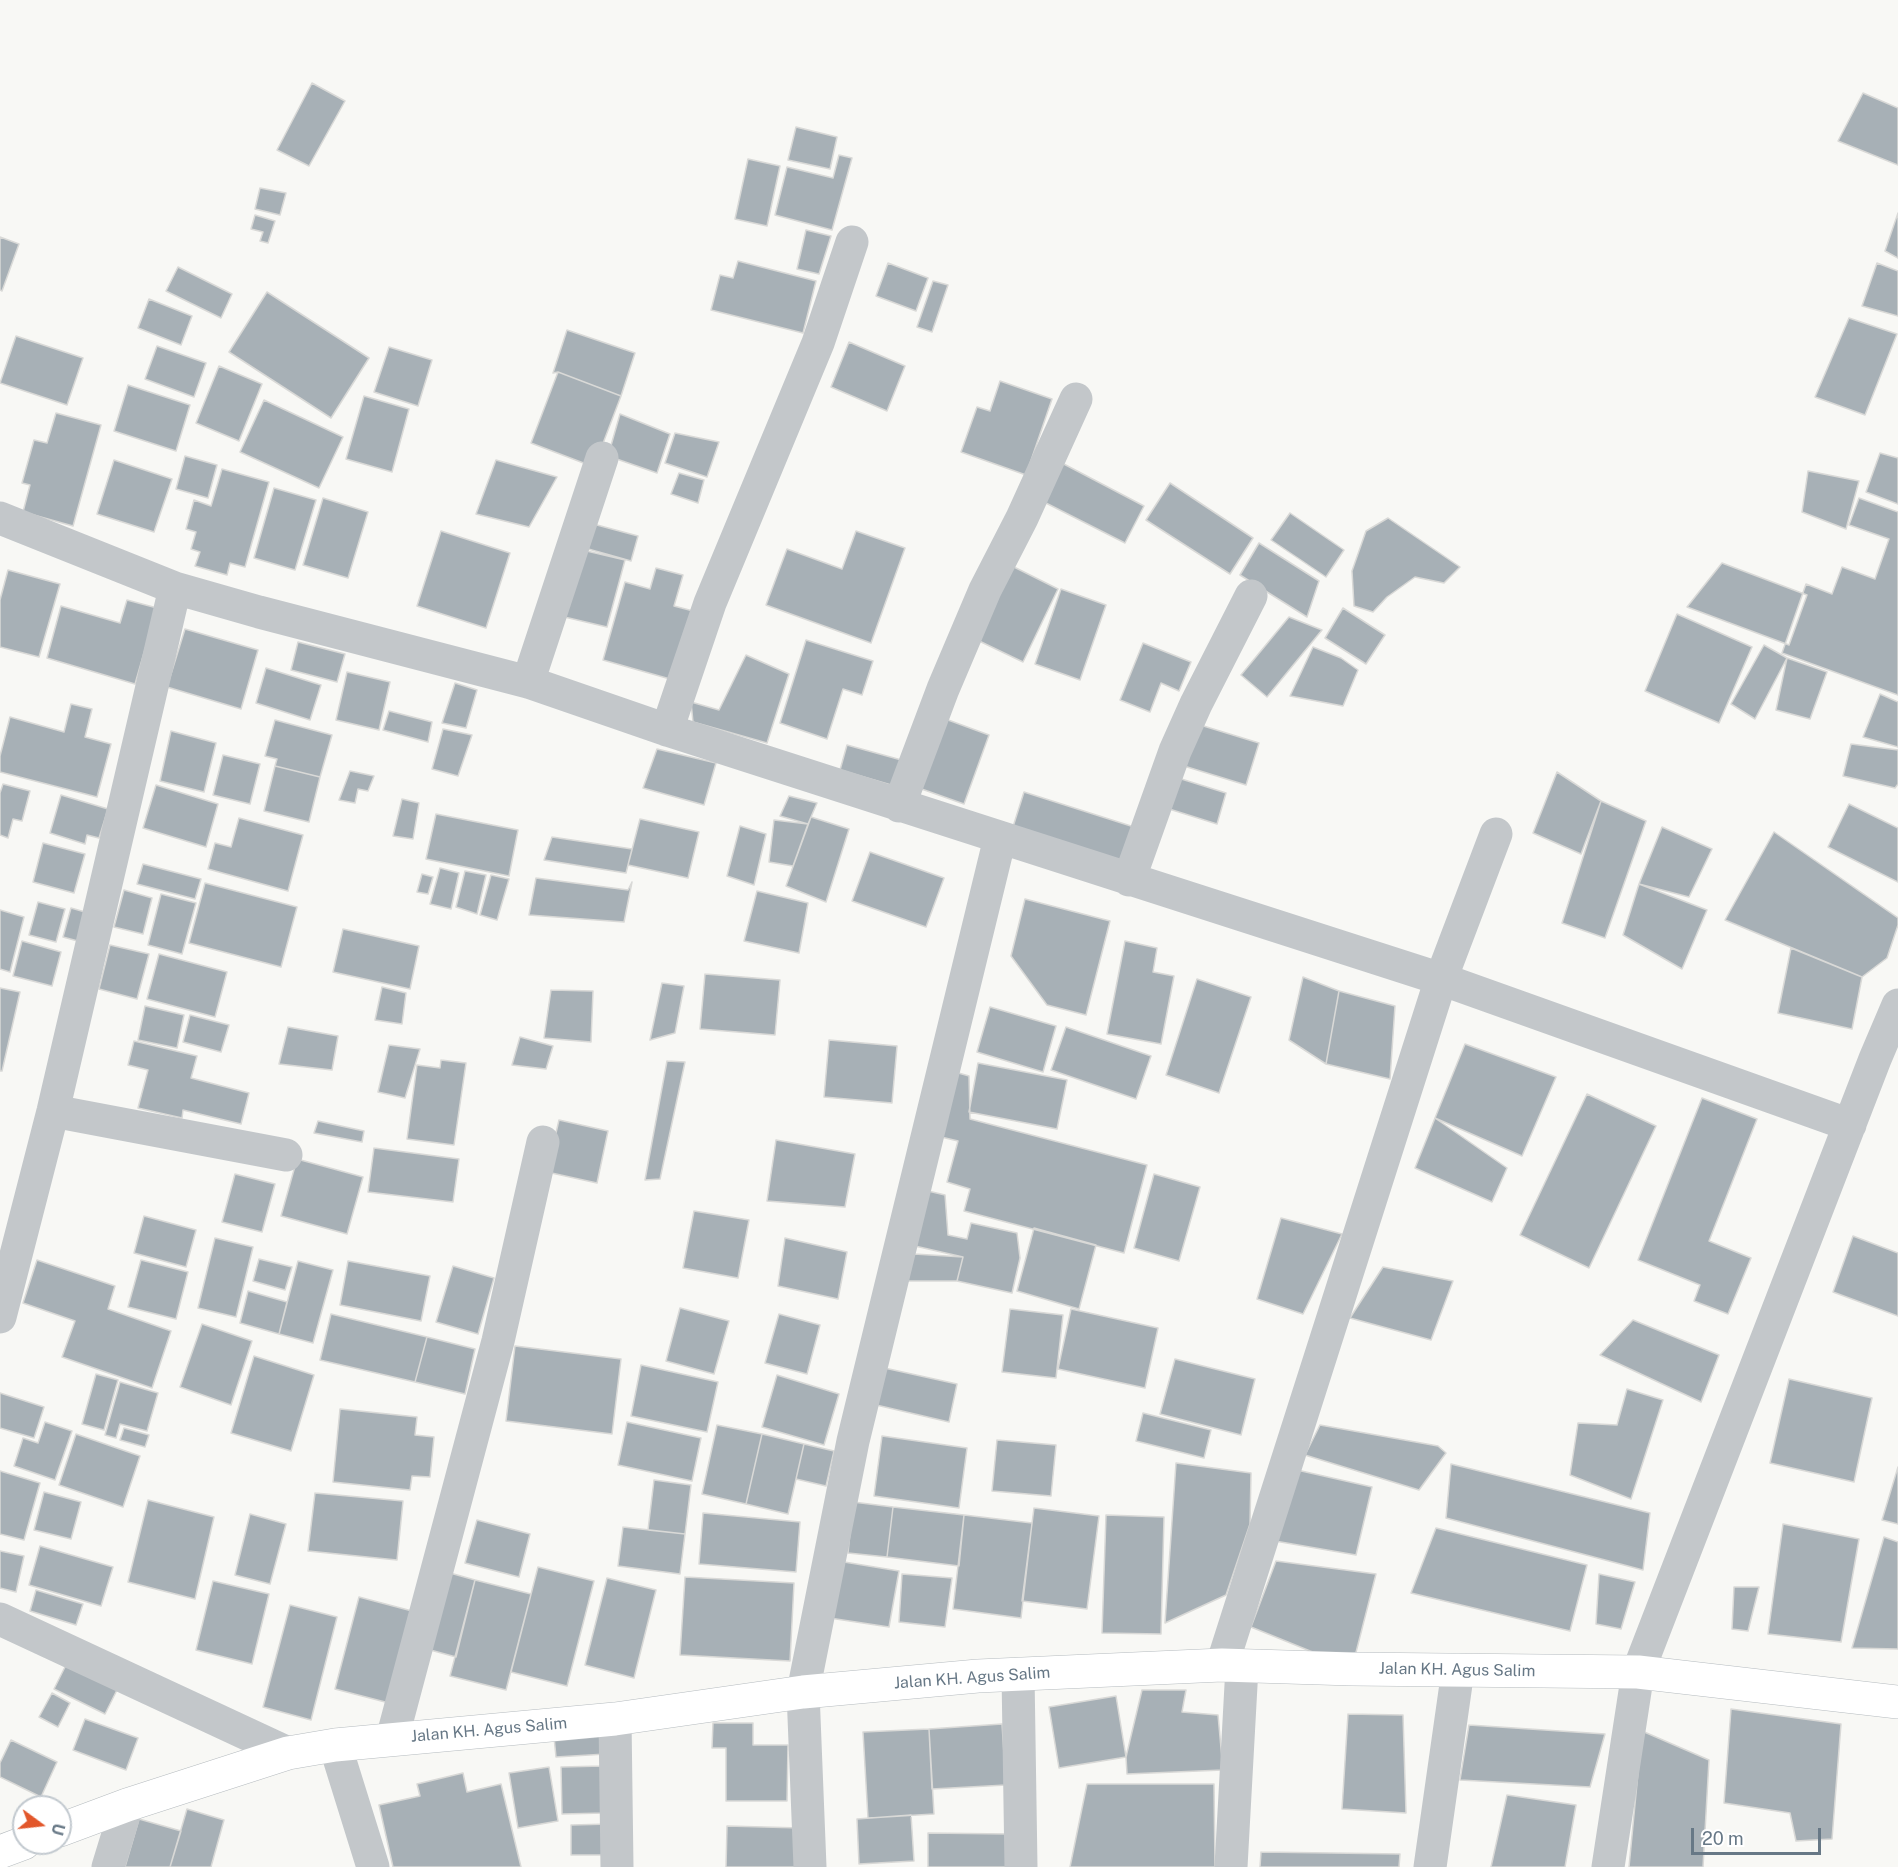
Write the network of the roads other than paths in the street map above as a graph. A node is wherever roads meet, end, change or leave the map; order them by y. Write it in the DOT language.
graph roads {
  1 [pos="852,242"];
  2 [pos="1076,399"];
  3 [pos="602,458"];
  4 [pos="0,518"];
  5 [pos="175,588"];
  6 [pos="1251,596"];
  7 [pos="528,682"];
  8 [pos="667,730"];
  9 [pos="899,806"];
  10 [pos="1496,834"];
  11 [pos="1000,838"];
  12 [pos="1129,880"];
  13 [pos="1441,979"];
  14 [pos="1898,1005"];
  15 [pos="53,1111"];
  16 [pos="1850,1125"];
  17 [pos="543,1142"];
  18 [pos="286,1155"];
  19 [pos="0,1317"];
  20 [pos="0,1619"];
  21 [pos="1232,1666"];
  22 [pos="1458,1670"];
  23 [pos="1638,1672"];
  24 [pos="1018,1674"];
  25 [pos="803,1692"];
  26 [pos="1898,1702"];
  27 [pos="615,1719"];
  28 [pos="392,1739"];
  29 [pos="335,1745"];
  30 [pos="288,1754"];
  31 [pos="127,1805"];
  32 [pos="72,1826"];
  33 [pos="108,1867"];
  34 [pos="373,1867"];
  35 [pos="617,1867"];
  36 [pos="810,1867"];
  37 [pos="1021,1867"];
  38 [pos="1231,1867"];
  39 [pos="1430,1867"];
  40 [pos="1608,1867"];
  1 -- 8 [label="street"];
  2 -- 9 [label="street"];
  3 -- 7 [label="street"];
  4 -- 5 [label="street"];
  5 -- 7 [label="street"];
  5 -- 15 [label="street"];
  6 -- 12 [label="street"];
  7 -- 8 [label="street"];
  8 -- 9 [label="street"];
  9 -- 11 [label="street"];
  10 -- 13 [label="street"];
  11 -- 12 [label="street"];
  11 -- 25 [label="street"];
  12 -- 13 [label="street"];
  13 -- 16 [label="street"];
  13 -- 21 [label="street"];
  14 -- 16 [label="street"];
  15 -- 18 [label="street"];
  15 -- 19 [label="street"];
  16 -- 23 [label="street"];
  17 -- 28 [label="street"];
  20 -- 30 [label="street"];
  21 -- 22 [label="main road, Jalan KH. Agus Salim"];
  21 -- 24 [label="main road, Jalan KH. Agus Salim"];
  21 -- 38 [label="street"];
  22 -- 23 [label="main road, Jalan KH. Agus Salim"];
  22 -- 39 [label="street"];
  23 -- 26 [label="main road, Jalan KH. Agus Salim"];
  23 -- 40 [label="street"];
  24 -- 25 [label="main road, Jalan KH. Agus Salim"];
  24 -- 37 [label="street"];
  25 -- 27 [label="main road, Jalan KH. Agus Salim"];
  25 -- 36 [label="street"];
  27 -- 28 [label="main road, Jalan KH. Agus Salim"];
  27 -- 35 [label="street"];
  28 -- 29 [label="main road, Jalan KH. Agus Salim"];
  29 -- 30 [label="main road, Jalan KH. Agus Salim"];
  29 -- 34 [label="street"];
  30 -- 31 [label="main road, Jalan KH. Agus Salim"];
  31 -- 32 [label="main road, Jalan KH. Agus Salim"];
  31 -- 33 [label="street"];
}
